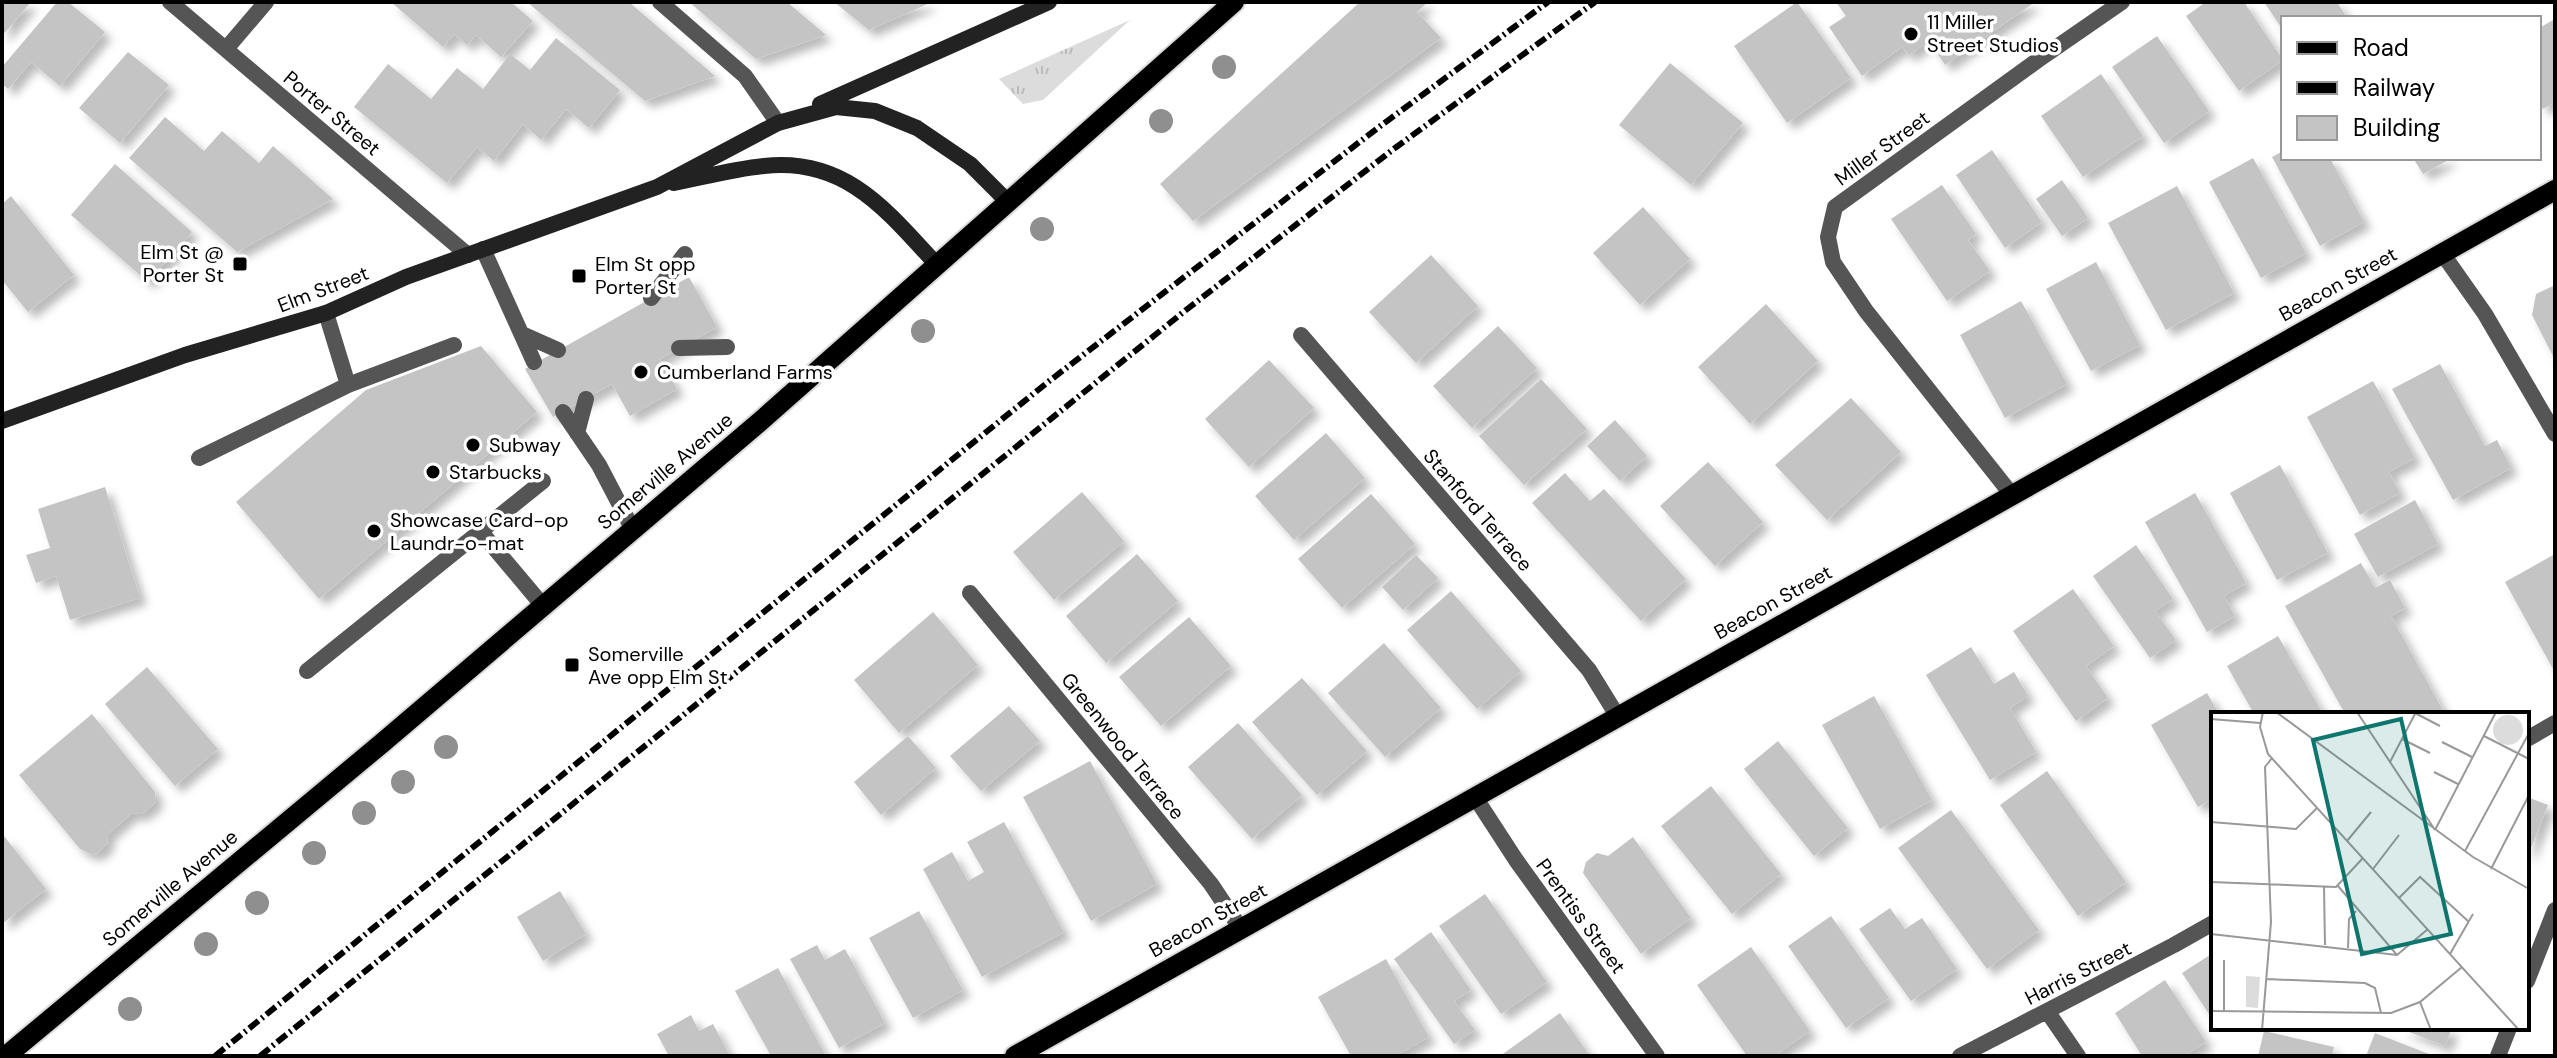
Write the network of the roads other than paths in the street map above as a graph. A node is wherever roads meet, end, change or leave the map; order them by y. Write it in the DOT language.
graph roads {
  1 [pos="170,2"];
  2 [pos="266,2"];
  3 [pos="660,2"];
  4 [pos="1049,2"];
  5 [pos="1234,2"];
  6 [pos="2122,2"];
  7 [pos="226,49"];
  8 [pos="778,123"];
  9 [pos="657,187"];
  10 [pos="2555,190"];
  11 [pos="1008,202"];
  12 [pos="475,252"];
  13 [pos="2442,253"];
  14 [pos="685,254"];
  15 [pos="937,265"];
  16 [pos="651,298"];
  17 [pos="326,313"];
  18 [pos="522,334"];
  19 [pos="1301,335"];
  20 [pos="454,345"];
  21 [pos="727,347"];
  22 [pos="679,348"];
  23 [pos="558,350"];
  24 [pos="534,362"];
  25 [pos="348,385"];
  26 [pos="586,399"];
  27 [pos="563,412"];
  28 [pos="2,421"];
  29 [pos="577,433"];
  30 [pos="2555,434"];
  31 [pos="199,458"];
  32 [pos="543,481"];
  33 [pos="2012,495"];
  34 [pos="633,530"];
  35 [pos="481,532"];
  36 [pos="970,593"];
  37 [pos="544,607"];
  38 [pos="307,671"];
  39 [pos="1618,717"];
  40 [pos="2555,723"];
  41 [pos="2529,738"];
  42 [pos="1475,797"];
  43 [pos="2555,910"];
  44 [pos="2211,924"];
  45 [pos="1241,929"];
  46 [pos="2529,976"];
  47 [pos="2047,1011"];
  48 [pos="2508,1030"];
  49 [pos="6,1056"];
  50 [pos="1015,1056"];
  51 [pos="1657,1056"];
  52 [pos="1960,1056"];
  53 [pos="2078,1056"];
  54 [pos="2498,1056"];
  1 -- 7 [label="street, Porter Street"];
  2 -- 7 [label="street"];
  3 -- 8 [label="street"];
  4 -- 8 [label="main road"];
  5 -- 11 [label="main road, Somerville Avenue"];
  6 -- 33 [label="street, Miller Street"];
  7 -- 12 [label="street, Porter Street"];
  8 -- 9 [label="main road, Elm Street"];
  8 -- 11 [label="main road, Elm Street"];
  9 -- 12 [label="main road, Elm Street"];
  9 -- 15 [label="main road, Elm Street"];
  10 -- 13 [label="main road, Beacon Street"];
  11 -- 15 [label="main road, Somerville Avenue"];
  12 -- 17 [label="main road, Elm Street"];
  12 -- 18 [label="street"];
  13 -- 30 [label="street"];
  13 -- 33 [label="main road, Beacon Street"];
  14 -- 16 [label="street"];
  15 -- 34 [label="main road, Somerville Avenue"];
  17 -- 25 [label="street"];
  17 -- 28 [label="main road, Elm Street"];
  18 -- 23 [label="street"];
  18 -- 24 [label="street"];
  19 -- 39 [label="street, Stanford Terrace"];
  20 -- 25 [label="street"];
  21 -- 22 [label="street"];
  25 -- 31 [label="street"];
  26 -- 29 [label="street"];
  27 -- 29 [label="street"];
  29 -- 34 [label="street"];
  32 -- 35 [label="street"];
  33 -- 39 [label="main road, Beacon Street"];
  34 -- 37 [label="main road, Somerville Avenue"];
  35 -- 37 [label="street"];
  35 -- 38 [label="street"];
  36 -- 45 [label="street, Greenwood Terrace"];
  37 -- 49 [label="main road, Somerville Avenue"];
  39 -- 42 [label="main road, Beacon Street"];
  40 -- 41 [label="street"];
  42 -- 45 [label="main road, Beacon Street"];
  42 -- 51 [label="street, Prentiss Street"];
  43 -- 46 [label="street"];
  44 -- 47 [label="street, Harris Street"];
  45 -- 50 [label="main road, Beacon Street"];
  47 -- 52 [label="street, Harris Street"];
  47 -- 53 [label="street"];
  48 -- 54 [label="street"];
}
